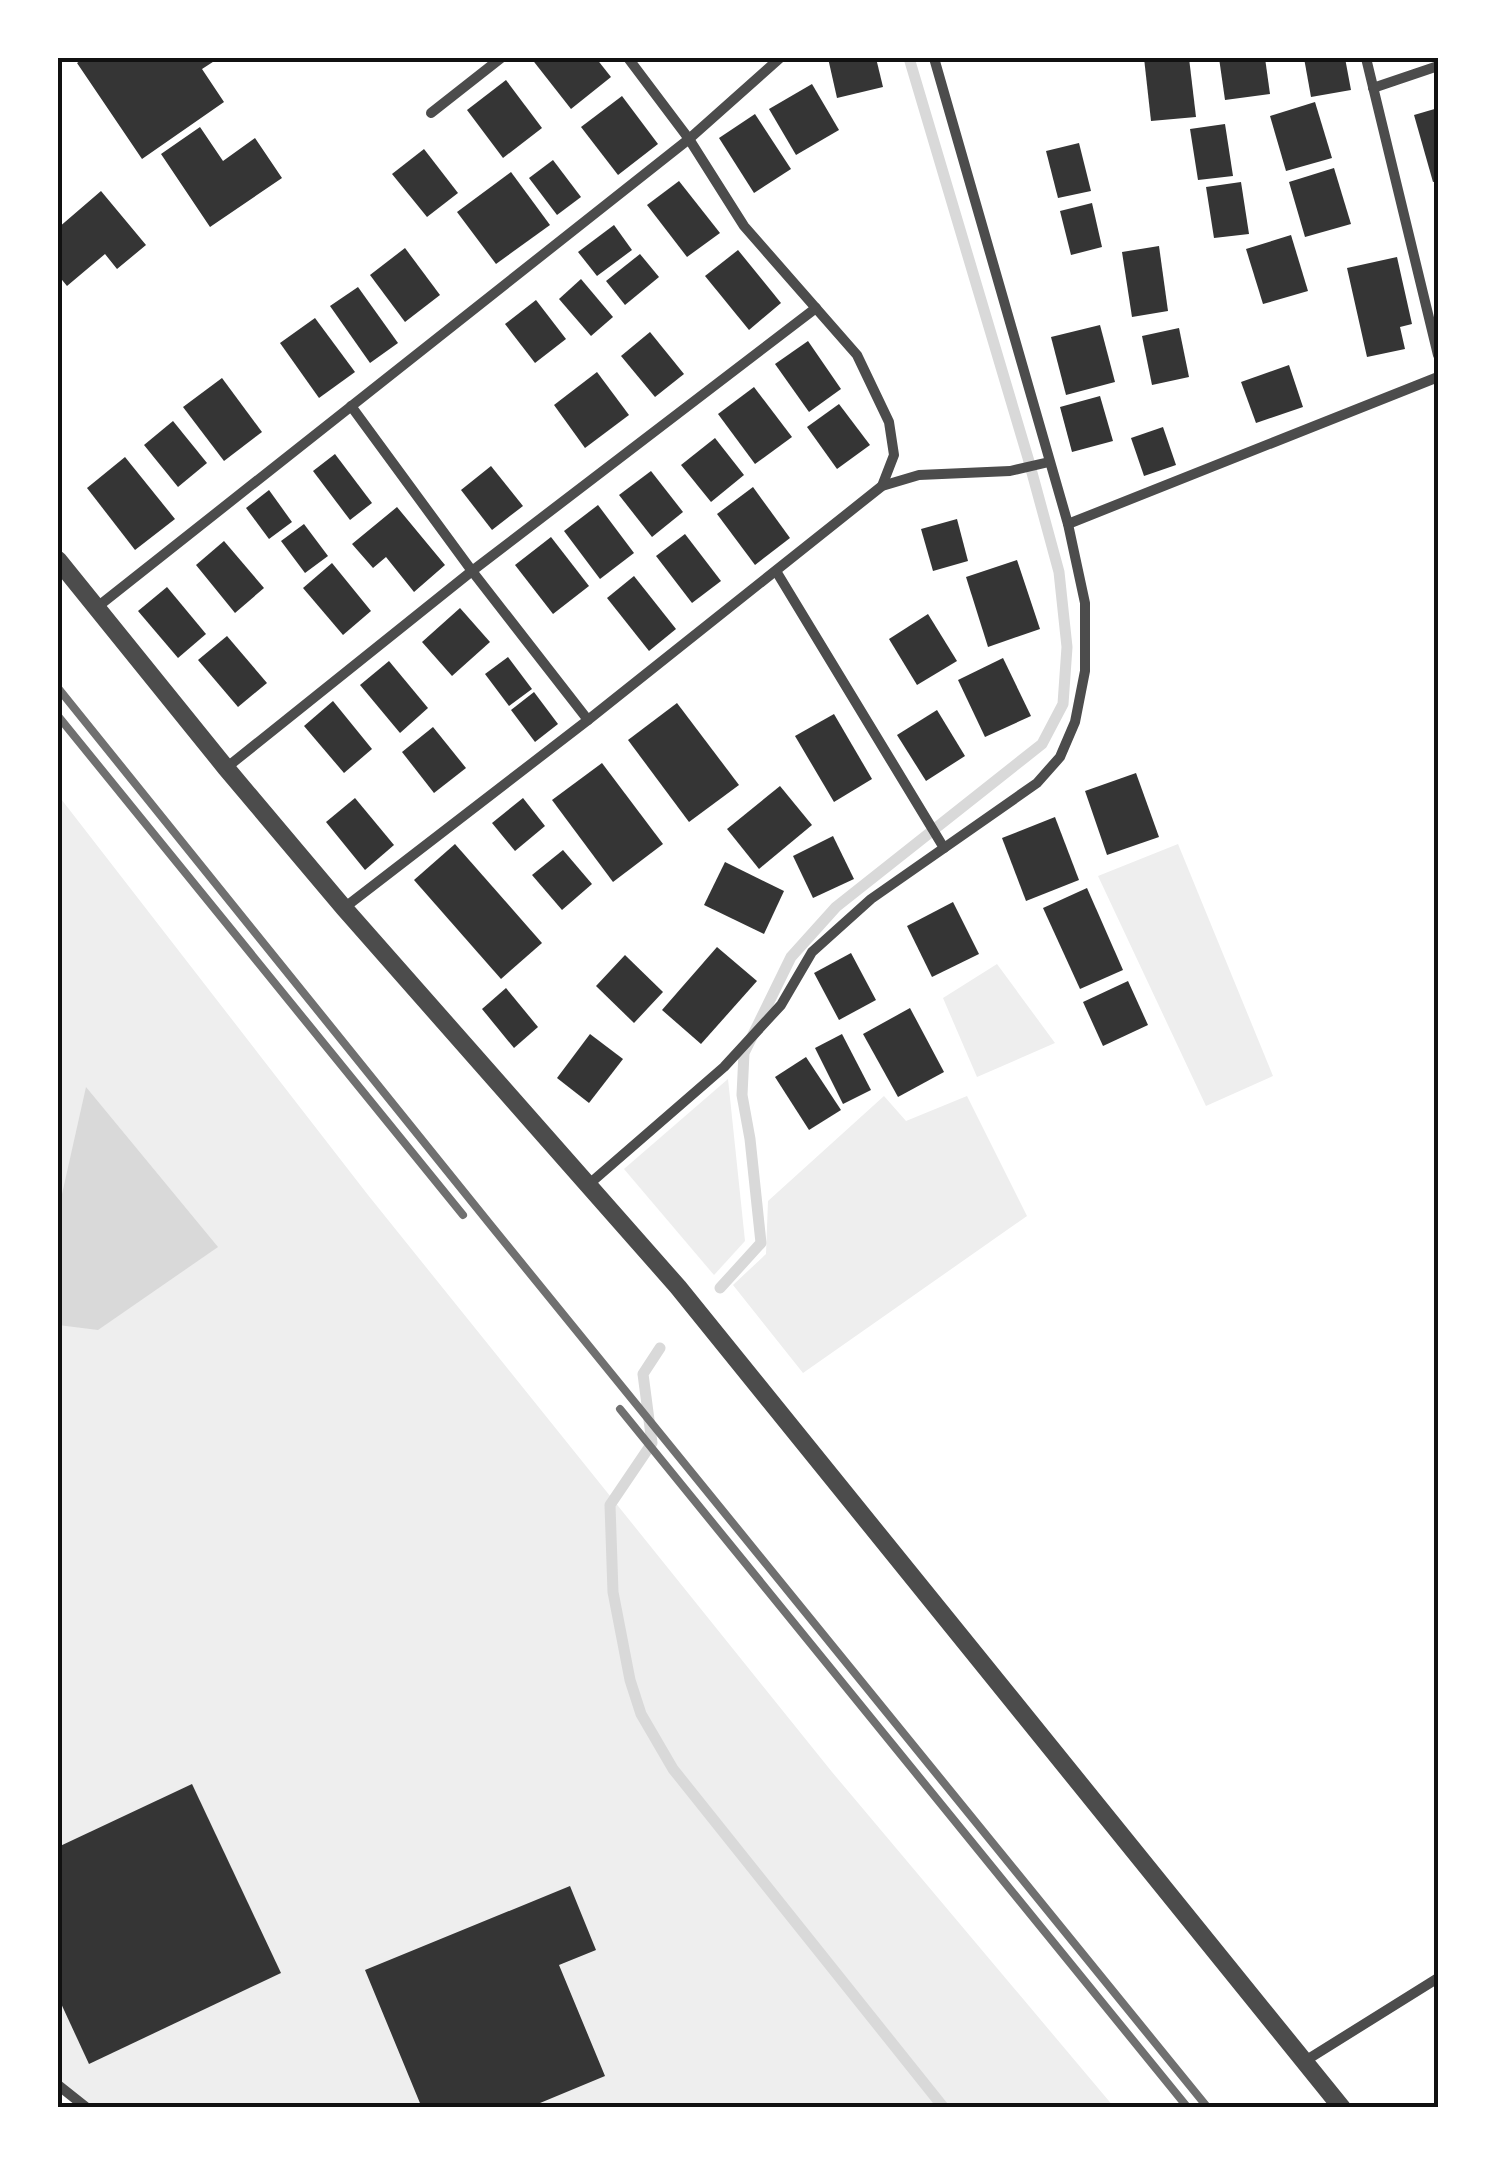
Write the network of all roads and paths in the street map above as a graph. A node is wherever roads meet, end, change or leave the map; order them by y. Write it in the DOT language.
graph roads {
  1 [pos="501,58"];
  2 [pos="628,58"];
  3 [pos="780,58"];
  4 [pos="934,58"];
  5 [pos="1366,58"];
  6 [pos="1438,66"];
  7 [pos="1373,88"];
  8 [pos="431,112"];
  9 [pos="689,139"];
  10 [pos="816,308"];
  11 [pos="1438,354"];
  12 [pos="1438,376"];
  13 [pos="351,406"];
  14 [pos="1049,462"];
  15 [pos="882,486"];
  16 [pos="1068,524"];
  17 [pos="58,560"];
  18 [pos="776,570"];
  19 [pos="472,571"];
  20 [pos="96,608"];
  21 [pos="588,720"];
  22 [pos="226,768"];
  23 [pos="944,848"];
  24 [pos="344,908"];
  25 [pos="588,1185"];
  26 [pos="1438,1978"];
  27 [pos="1305,2061"];
  28 [pos="58,2085"];
  29 [pos="87,2108"];
  30 [pos="1342,2108"];
  1 -- 8 [label="street"];
  2 -- 9 [label="street"];
  3 -- 9 [label="street"];
  4 -- 14 [label="street"];
  5 -- 7 [label="street"];
  6 -- 7 [label="street"];
  7 -- 11 [label="street"];
  9 -- 10 [label="street"];
  9 -- 13 [label="street"];
  10 -- 15 [label="street"];
  10 -- 19 [label="street"];
  12 -- 16 [label="street"];
  13 -- 19 [label="street"];
  13 -- 20 [label="street"];
  14 -- 15 [label="street"];
  14 -- 16 [label="street"];
  15 -- 18 [label="street"];
  16 -- 23 [label="street"];
  17 -- 20 [label="street"];
  18 -- 21 [label="street"];
  18 -- 23 [label="street"];
  19 -- 21 [label="street"];
  19 -- 22 [label="street"];
  20 -- 22 [label="street"];
  21 -- 24 [label="street"];
  22 -- 24 [label="street"];
  23 -- 25 [label="street"];
  24 -- 25 [label="street"];
  25 -- 27 [label="street"];
  26 -- 27 [label="street"];
  27 -- 30 [label="street"];
  28 -- 29 [label="street"];
}
